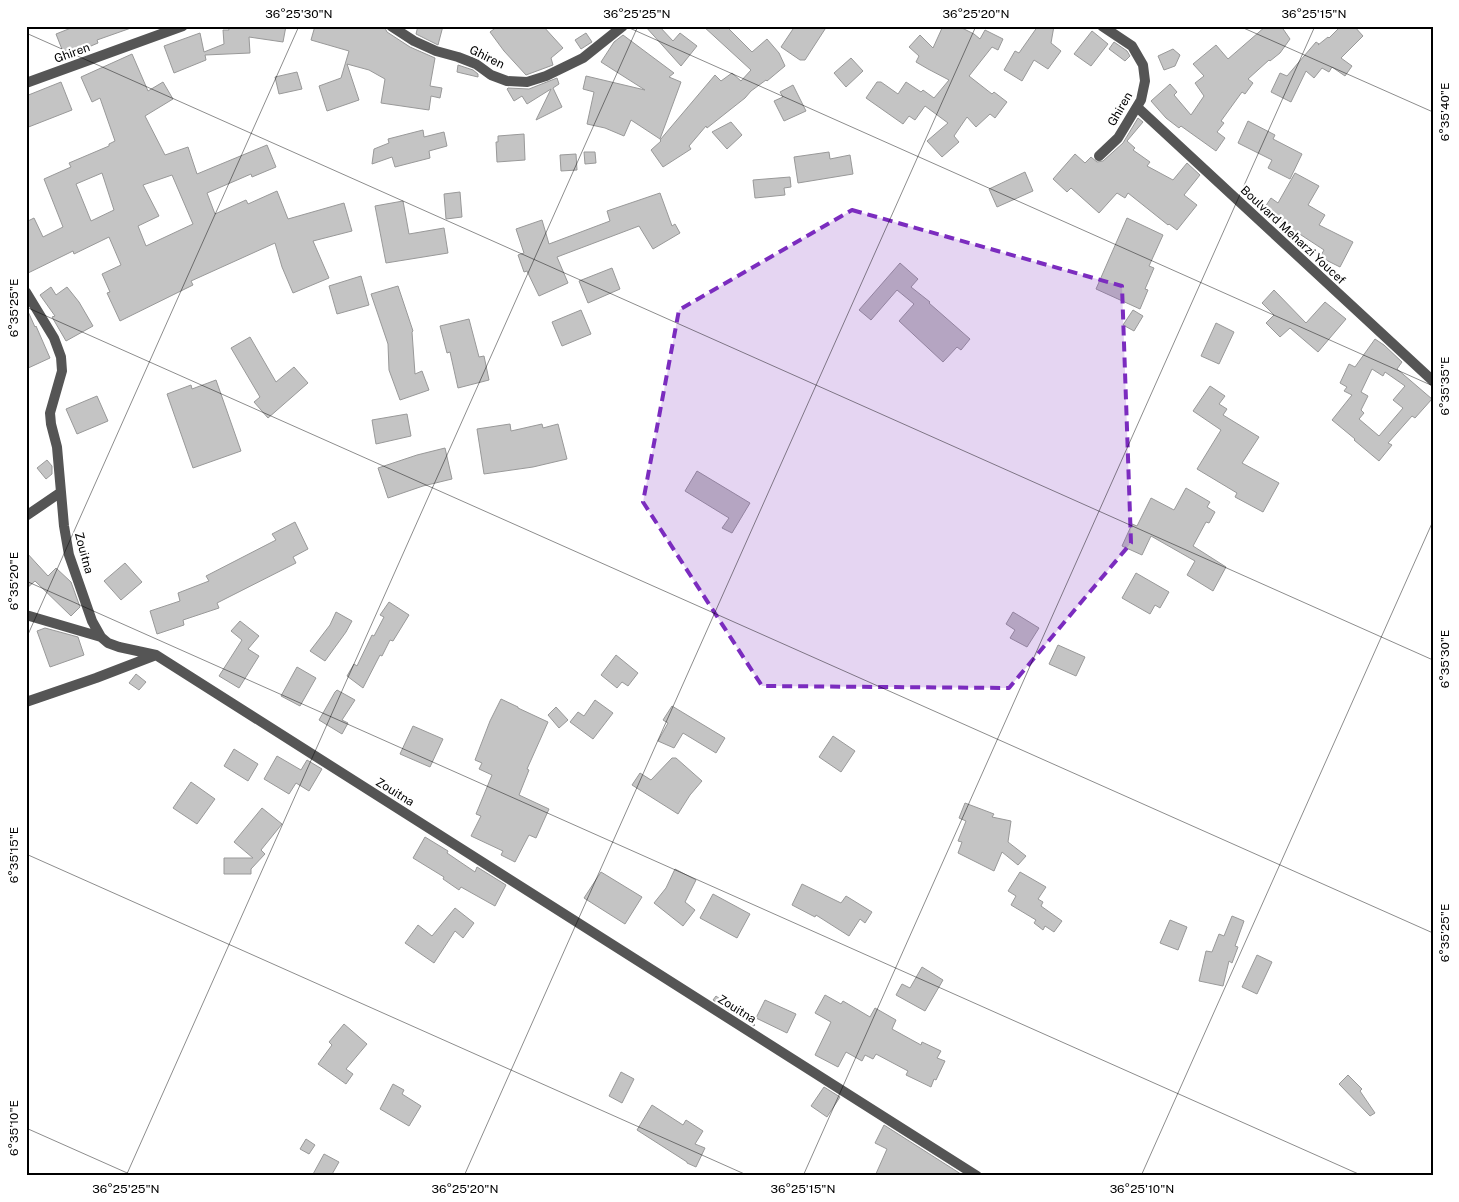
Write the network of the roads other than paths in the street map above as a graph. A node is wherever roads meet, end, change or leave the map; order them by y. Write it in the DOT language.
graph roads {
  1 [pos="183,26"];
  2 [pos="391,26"];
  3 [pos="623,26"];
  4 [pos="1102,26"];
  5 [pos="26,83"];
  6 [pos="1137,107"];
  7 [pos="1099,156"];
  8 [pos="26,292"];
  9 [pos="1433,382"];
  10 [pos="61,492"];
  11 [pos="26,516"];
  12 [pos="26,615"];
  13 [pos="101,637"];
  14 [pos="156,655"];
  15 [pos="26,702"];
  16 [pos="977,1176"];
  1 -- 5 [label="street, Ghiren"];
  2 -- 3 [label="street, Ghiren"];
  4 -- 6 [label="street, Ghiren"];
  6 -- 7 [label="street, Ghiren"];
  6 -- 9 [label="street, Boulvard Meharzi Youcef"];
  8 -- 10 [label="street, Zouitna"];
  10 -- 11 [label="street"];
  10 -- 13 [label="street, Zouitna"];
  12 -- 13 [label="street"];
  13 -- 14 [label="street, Zouitna"];
  14 -- 15 [label="street"];
  14 -- 16 [label="street, Zouitna"];
}
